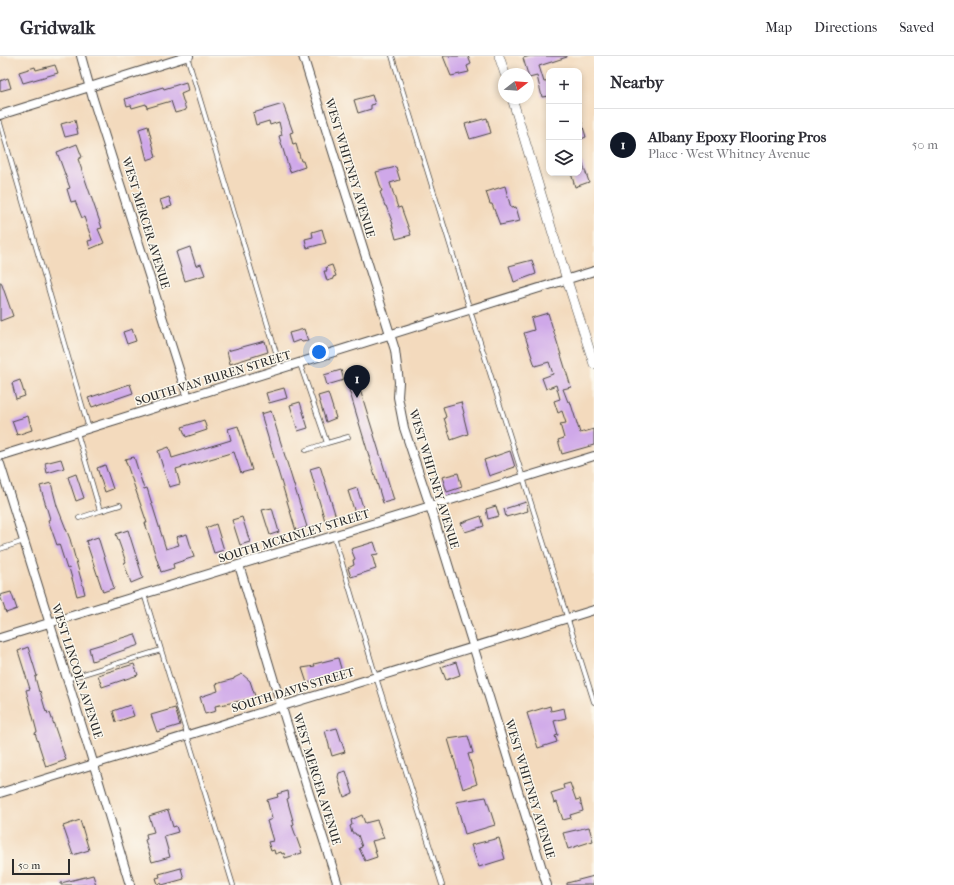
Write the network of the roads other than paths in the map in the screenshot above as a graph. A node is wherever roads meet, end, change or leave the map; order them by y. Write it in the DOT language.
graph roads {
  1 [pos="81,56"];
  2 [pos="188,56"];
  3 [pos="303,56"];
  4 [pos="392,56"];
  5 [pos="499,56"];
  6 [pos="502,68"];
  7 [pos="90,86"];
  8 [pos="514,104"];
  9 [pos="0,115"];
  10 [pos="0,123"];
  11 [pos="594,271"];
  12 [pos="567,280"];
  13 [pos="470,310"];
  14 [pos="390,336"];
  15 [pos="300,364"];
  16 [pos="594,364"];
  17 [pos="281,369"];
  18 [pos="188,398"];
  19 [pos="89,428"];
  20 [pos="77,432"];
  21 [pos="348,437"];
  22 [pos="327,443"];
  23 [pos="306,450"];
  24 [pos="0,456"];
  25 [pos="594,456"];
  26 [pos="0,464"];
  27 [pos="522,478"];
  28 [pos="120,505"];
  29 [pos="430,506"];
  30 [pos="100,511"];
  31 [pos="79,518"];
  32 [pos="334,536"];
  33 [pos="24,541"];
  34 [pos="0,549"];
  35 [pos="239,565"];
  36 [pos="144,594"];
  37 [pos="594,610"];
  38 [pos="568,618"];
  39 [pos="49,622"];
  40 [pos="0,638"];
  41 [pos="474,647"];
  42 [pos="161,650"];
  43 [pos="376,677"];
  44 [pos="66,679"];
  45 [pos="594,702"];
  46 [pos="282,706"];
  47 [pos="187,735"];
  48 [pos="93,765"];
  49 [pos="0,793"];
  50 [pos="130,885"];
  51 [pos="233,885"];
  52 [pos="338,885"];
  53 [pos="442,885"];
  54 [pos="547,885"];
  1 -- 7 [label="street, WEST MERCER AVENUE"];
  2 -- 7 [label="street"];
  2 -- 17 [label="lane"];
  3 -- 14 [label="street, WEST WHITNEY AVENUE"];
  4 -- 13 [label="lane"];
  5 -- 6 [label="street"];
  7 -- 9 [label="street"];
  7 -- 18 [label="street, WEST MERCER AVENUE"];
  8 -- 12 [label="street"];
  10 -- 19 [label="lane"];
  11 -- 12 [label="street, SOUTH VAN BUREN STREET"];
  12 -- 13 [label="street, SOUTH VAN BUREN STREET"];
  12 -- 16 [label="street"];
  13 -- 14 [label="street, SOUTH VAN BUREN STREET"];
  13 -- 27 [label="lane"];
  14 -- 15 [label="street, SOUTH VAN BUREN STREET"];
  14 -- 29 [label="street, WEST WHITNEY AVENUE"];
  15 -- 17 [label="street, SOUTH VAN BUREN STREET"];
  15 -- 22 [label="lane"];
  17 -- 18 [label="street, SOUTH VAN BUREN STREET"];
  18 -- 19 [label="street, SOUTH VAN BUREN STREET"];
  19 -- 20 [label="street, SOUTH VAN BUREN STREET"];
  20 -- 24 [label="street, SOUTH VAN BUREN STREET"];
  20 -- 30 [label="lane"];
  21 -- 22 [label="lane"];
  22 -- 23 [label="lane"];
  25 -- 27 [label="street, SOUTH MCKINLEY STREET"];
  26 -- 33 [label="street, WEST LINCOLN AVENUE"];
  27 -- 29 [label="street, SOUTH MCKINLEY STREET"];
  27 -- 38 [label="lane"];
  28 -- 30 [label="lane"];
  29 -- 32 [label="street, SOUTH MCKINLEY STREET"];
  29 -- 41 [label="street, WEST WHITNEY AVENUE"];
  30 -- 31 [label="lane"];
  32 -- 35 [label="street, SOUTH MCKINLEY STREET"];
  32 -- 43 [label="lane"];
  33 -- 34 [label="lane"];
  33 -- 39 [label="street, WEST LINCOLN AVENUE"];
  35 -- 36 [label="street, SOUTH MCKINLEY STREET"];
  35 -- 46 [label="street, WEST MERCER AVENUE"];
  36 -- 39 [label="street, SOUTH MCKINLEY STREET"];
  36 -- 42 [label="lane"];
  37 -- 38 [label="street, SOUTH DAVIS STREET"];
  38 -- 41 [label="street, SOUTH DAVIS STREET"];
  38 -- 45 [label="lane"];
  39 -- 40 [label="street, SOUTH MCKINLEY STREET"];
  39 -- 44 [label="street, WEST LINCOLN AVENUE"];
  41 -- 43 [label="street, SOUTH DAVIS STREET"];
  41 -- 54 [label="street, WEST WHITNEY AVENUE"];
  42 -- 44 [label="lane"];
  42 -- 47 [label="lane"];
  43 -- 46 [label="street, SOUTH DAVIS STREET"];
  43 -- 53 [label="lane"];
  44 -- 48 [label="street, WEST LINCOLN AVENUE"];
  46 -- 47 [label="street, SOUTH DAVIS STREET"];
  46 -- 52 [label="street, WEST MERCER AVENUE"];
  47 -- 48 [label="street, SOUTH DAVIS STREET"];
  47 -- 51 [label="lane"];
  48 -- 49 [label="street, SOUTH DAVIS STREET"];
  48 -- 50 [label="street, WEST LINCOLN AVENUE"];
}
